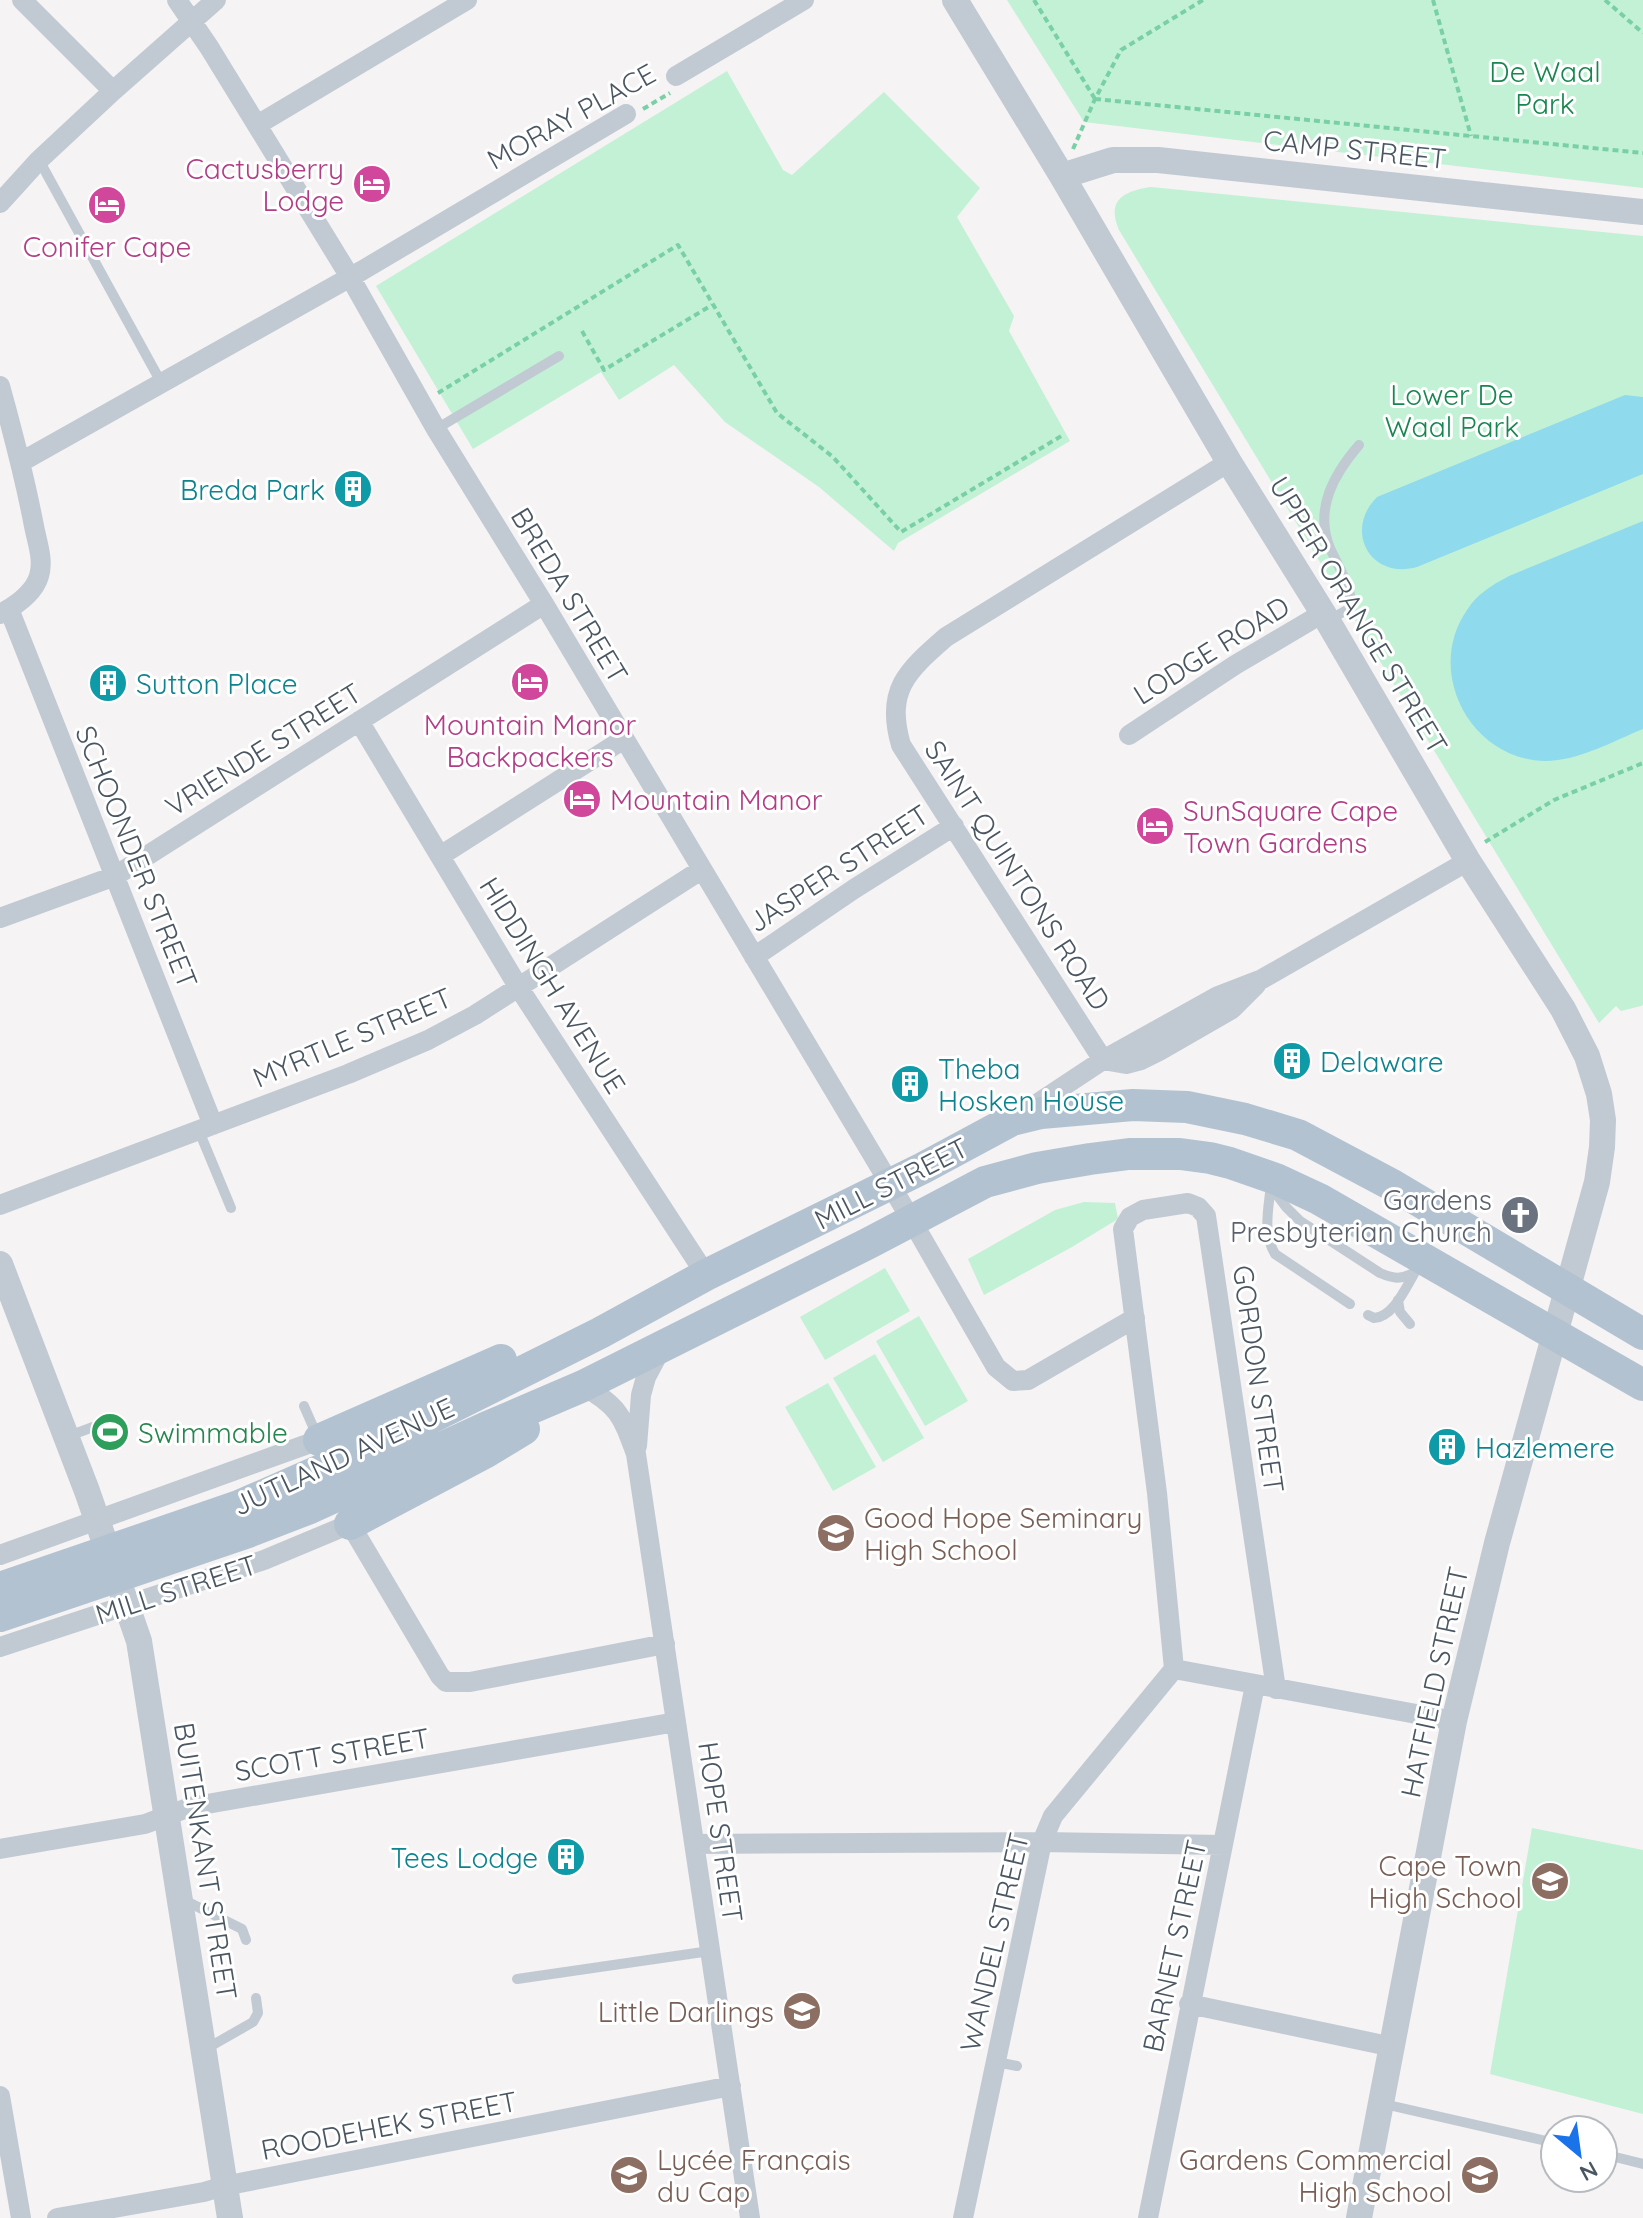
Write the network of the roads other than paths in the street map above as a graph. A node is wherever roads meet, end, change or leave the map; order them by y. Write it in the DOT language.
graph roads {
  1 [pos="22,0"];
  2 [pos="177,0"];
  3 [pos="216,0"];
  4 [pos="467,0"];
  5 [pos="804,0"];
  6 [pos="955,0"];
  7 [pos="191,21"];
  8 [pos="676,76"];
  9 [pos="113,91"];
  10 [pos="626,114"];
  11 [pos="257,125"];
  12 [pos="39,160"];
  13 [pos="1062,176"];
  14 [pos="0,203"];
  15 [pos="1643,212"];
  16 [pos="350,277"];
  17 [pos="559,356"];
  18 [pos="162,384"];
  19 [pos="0,386"];
  20 [pos="436,429"];
  21 [pos="1359,445"];
  22 [pos="21,462"];
  23 [pos="1229,462"];
  24 [pos="544,604"];
  25 [pos="5,612"];
  26 [pos="1325,617"];
  27 [pos="359,721"];
  28 [pos="1129,735"];
  29 [pos="624,739"];
  30 [pos="954,826"];
  31 [pos="440,856"];
  32 [pos="1466,858"];
  33 [pos="701,870"];
  34 [pos="115,876"];
  35 [pos="0,918"];
  36 [pos="754,957"];
  37 [pos="519,988"];
  38 [pos="1103,1060"];
  39 [pos="1012,1120"];
  40 [pos="206,1128"];
  41 [pos="1271,1182"];
  42 [pos="890,1185"];
  43 [pos="0,1205"];
  44 [pos="231,1208"];
  45 [pos="912,1221"];
  46 [pos="0,1264"];
  47 [pos="1419,1266"];
  48 [pos="706,1275"];
  49 [pos="1567,1288"];
  50 [pos="671,1293"];
  51 [pos="1398,1300"];
  52 [pos="1350,1304"];
  53 [pos="1368,1315"];
  54 [pos="1135,1318"];
  55 [pos="1410,1324"];
  56 [pos="1555,1334"];
  57 [pos="1643,1334"];
  58 [pos="662,1347"];
  59 [pos="1643,1385"];
  60 [pos="576,1389"];
  61 [pos="304,1406"];
  62 [pos="93,1427"];
  63 [pos="66,1437"];
  64 [pos="319,1440"];
  65 [pos="636,1454"];
  66 [pos="96,1520"];
  67 [pos="350,1524"];
  68 [pos="0,1555"];
  69 [pos="0,1588"];
  70 [pos="126,1606"];
  71 [pos="0,1616"];
  72 [pos="665,1644"];
  73 [pos="0,1647"];
  74 [pos="1174,1669"];
  75 [pos="1265,1687"];
  76 [pos="1454,1721"];
  77 [pos="676,1722"];
  78 [pos="167,1815"];
  79 [pos="1042,1842"];
  80 [pos="695,1844"];
  81 [pos="1223,1845"];
  82 [pos="0,1849"];
  83 [pos="180,1898"];
  84 [pos="246,1940"];
  85 [pos="710,1951"];
  86 [pos="517,1979"];
  87 [pos="256,1998"];
  88 [pos="1189,2004"];
  89 [pos="1393,2047"];
  90 [pos="203,2050"];
  91 [pos="996,2062"];
  92 [pos="1017,2066"];
  93 [pos="731,2086"];
  94 [pos="0,2096"];
  95 [pos="1382,2103"];
  96 [pos="1539,2139"];
  97 [pos="1619,2158"];
  98 [pos="1643,2164"];
  99 [pos="224,2186"];
  100 [pos="21,2218"];
  101 [pos="57,2218"];
  102 [pos="230,2218"];
  103 [pos="750,2218"];
  104 [pos="963,2218"];
  105 [pos="1148,2218"];
  106 [pos="1359,2218"];
  1 -- 9 [label="street"];
  2 -- 7 [label="street, BREDA STREET"];
  3 -- 7 [label="street"];
  4 -- 11 [label="street"];
  5 -- 8 [label="street, MORAY PLACE"];
  6 -- 13 [label="street, UPPER ORANGE STREET"];
  7 -- 9 [label="street"];
  7 -- 11 [label="street, BREDA STREET"];
  9 -- 12 [label="street"];
  10 -- 16 [label="street, MORAY PLACE"];
  11 -- 16 [label="street, BREDA STREET"];
  12 -- 14 [label="street"];
  12 -- 18 [label="lane"];
  13 -- 15 [label="street, CAMP STREET"];
  13 -- 23 [label="street, UPPER ORANGE STREET"];
  16 -- 18 [label="street, MORAY PLACE"];
  16 -- 20 [label="street, BREDA STREET"];
  17 -- 20 [label="lane"];
  18 -- 22 [label="street, MORAY PLACE"];
  19 -- 22 [label="street"];
  20 -- 24 [label="street, BREDA STREET"];
  21 -- 26 [label="lane"];
  22 -- 25 [label="street"];
  23 -- 26 [label="street, UPPER ORANGE STREET"];
  23 -- 30 [label="street, SAINT QUINTONS ROAD"];
  24 -- 27 [label="street, VRIENDE STREET"];
  24 -- 29 [label="street, BREDA STREET"];
  25 -- 34 [label="street, SCHOONDER STREET"];
  26 -- 28 [label="street, LODGE ROAD"];
  26 -- 32 [label="street, UPPER ORANGE STREET"];
  27 -- 31 [label="street, HIDDINGH AVENUE"];
  27 -- 34 [label="street, VRIENDE STREET"];
  29 -- 31 [label="street"];
  29 -- 33 [label="street, BREDA STREET"];
  30 -- 36 [label="street, JASPER STREET"];
  30 -- 38 [label="street, SAINT QUINTONS ROAD"];
  31 -- 37 [label="street, HIDDINGH AVENUE"];
  32 -- 38 [label="street"];
  32 -- 49 [label="street, UPPER ORANGE STREET"];
  33 -- 36 [label="street, BREDA STREET"];
  33 -- 37 [label="street, MYRTLE STREET"];
  34 -- 35 [label="street, VRIENDE STREET"];
  34 -- 40 [label="street, SCHOONDER STREET"];
  36 -- 42 [label="street, BREDA STREET"];
  37 -- 40 [label="street, MYRTLE STREET"];
  37 -- 48 [label="street, HIDDINGH AVENUE"];
  38 -- 39 [label="street, MILL STREET"];
  39 -- 42 [label="main road, MILL STREET"];
  39 -- 49 [label="main road"];
  40 -- 43 [label="street, MYRTLE STREET"];
  40 -- 44 [label="lane"];
  41 -- 45 [label="main road, MILL STREET"];
  41 -- 47 [label="main road, MILL STREET"];
  41 -- 52 [label="lane"];
  42 -- 45 [label="street, BREDA STREET"];
  42 -- 48 [label="main road, MILL STREET"];
  45 -- 54 [label="street, BREDA STREET"];
  45 -- 58 [label="main road, MILL STREET"];
  46 -- 63 [label="street, BUITENKANT STREET"];
  47 -- 51 [label="lane"];
  47 -- 56 [label="main road, MILL STREET"];
  48 -- 50 [label="main road, MILL STREET"];
  49 -- 56 [label="street, HATFIELD STREET"];
  49 -- 57 [label="main road"];
  50 -- 64 [label="main road"];
  50 -- 69 [label="main road, JUTLAND AVENUE"];
  51 -- 53 [label="lane"];
  51 -- 55 [label="lane"];
  54 -- 74 [label="street"];
  54 -- 75 [label="street, GORDON STREET"];
  56 -- 59 [label="main road, MILL STREET"];
  56 -- 76 [label="street, HATFIELD STREET"];
  58 -- 60 [label="main road, MILL STREET"];
  58 -- 65 [label="street, HOPE STREET"];
  60 -- 65 [label="street, HOPE STREET"];
  60 -- 67 [label="main road"];
  60 -- 71 [label="main road, JUTLAND AVENUE"];
  61 -- 64 [label="lane"];
  62 -- 63 [label="lane"];
  63 -- 66 [label="street, BUITENKANT STREET"];
  64 -- 66 [label="street"];
  65 -- 72 [label="street, HOPE STREET"];
  66 -- 68 [label="street"];
  66 -- 70 [label="street, BUITENKANT STREET"];
  67 -- 70 [label="street, MILL STREET"];
  67 -- 72 [label="street"];
  70 -- 73 [label="street, MILL STREET"];
  70 -- 78 [label="street, BUITENKANT STREET"];
  72 -- 77 [label="street, HOPE STREET"];
  74 -- 75 [label="street"];
  74 -- 79 [label="street, WANDEL STREET"];
  75 -- 76 [label="street"];
  75 -- 81 [label="street, BARNET STREET"];
  76 -- 89 [label="street, HATFIELD STREET"];
  77 -- 78 [label="street, SCOTT STREET"];
  77 -- 80 [label="street, HOPE STREET"];
  78 -- 82 [label="street, SCOTT STREET"];
  78 -- 83 [label="street, BUITENKANT STREET"];
  79 -- 80 [label="street"];
  79 -- 81 [label="street"];
  79 -- 91 [label="street, WANDEL STREET"];
  80 -- 85 [label="street, HOPE STREET"];
  81 -- 88 [label="street, BARNET STREET"];
  83 -- 84 [label="lane"];
  83 -- 90 [label="street, BUITENKANT STREET"];
  85 -- 86 [label="lane"];
  85 -- 93 [label="street, HOPE STREET"];
  87 -- 90 [label="lane"];
  88 -- 89 [label="street"];
  88 -- 105 [label="street, BARNET STREET"];
  89 -- 95 [label="street, HATFIELD STREET"];
  90 -- 99 [label="street, BUITENKANT STREET"];
  91 -- 92 [label="lane"];
  91 -- 104 [label="street, WANDEL STREET"];
  93 -- 99 [label="street, ROODEHEK STREET"];
  93 -- 103 [label="street, HOPE STREET"];
  94 -- 100 [label="street"];
  95 -- 96 [label="lane"];
  95 -- 106 [label="street, HATFIELD STREET"];
  97 -- 98 [label="lane"];
  99 -- 101 [label="street, ROODEHEK STREET"];
  99 -- 102 [label="street, BUITENKANT STREET"];
}
